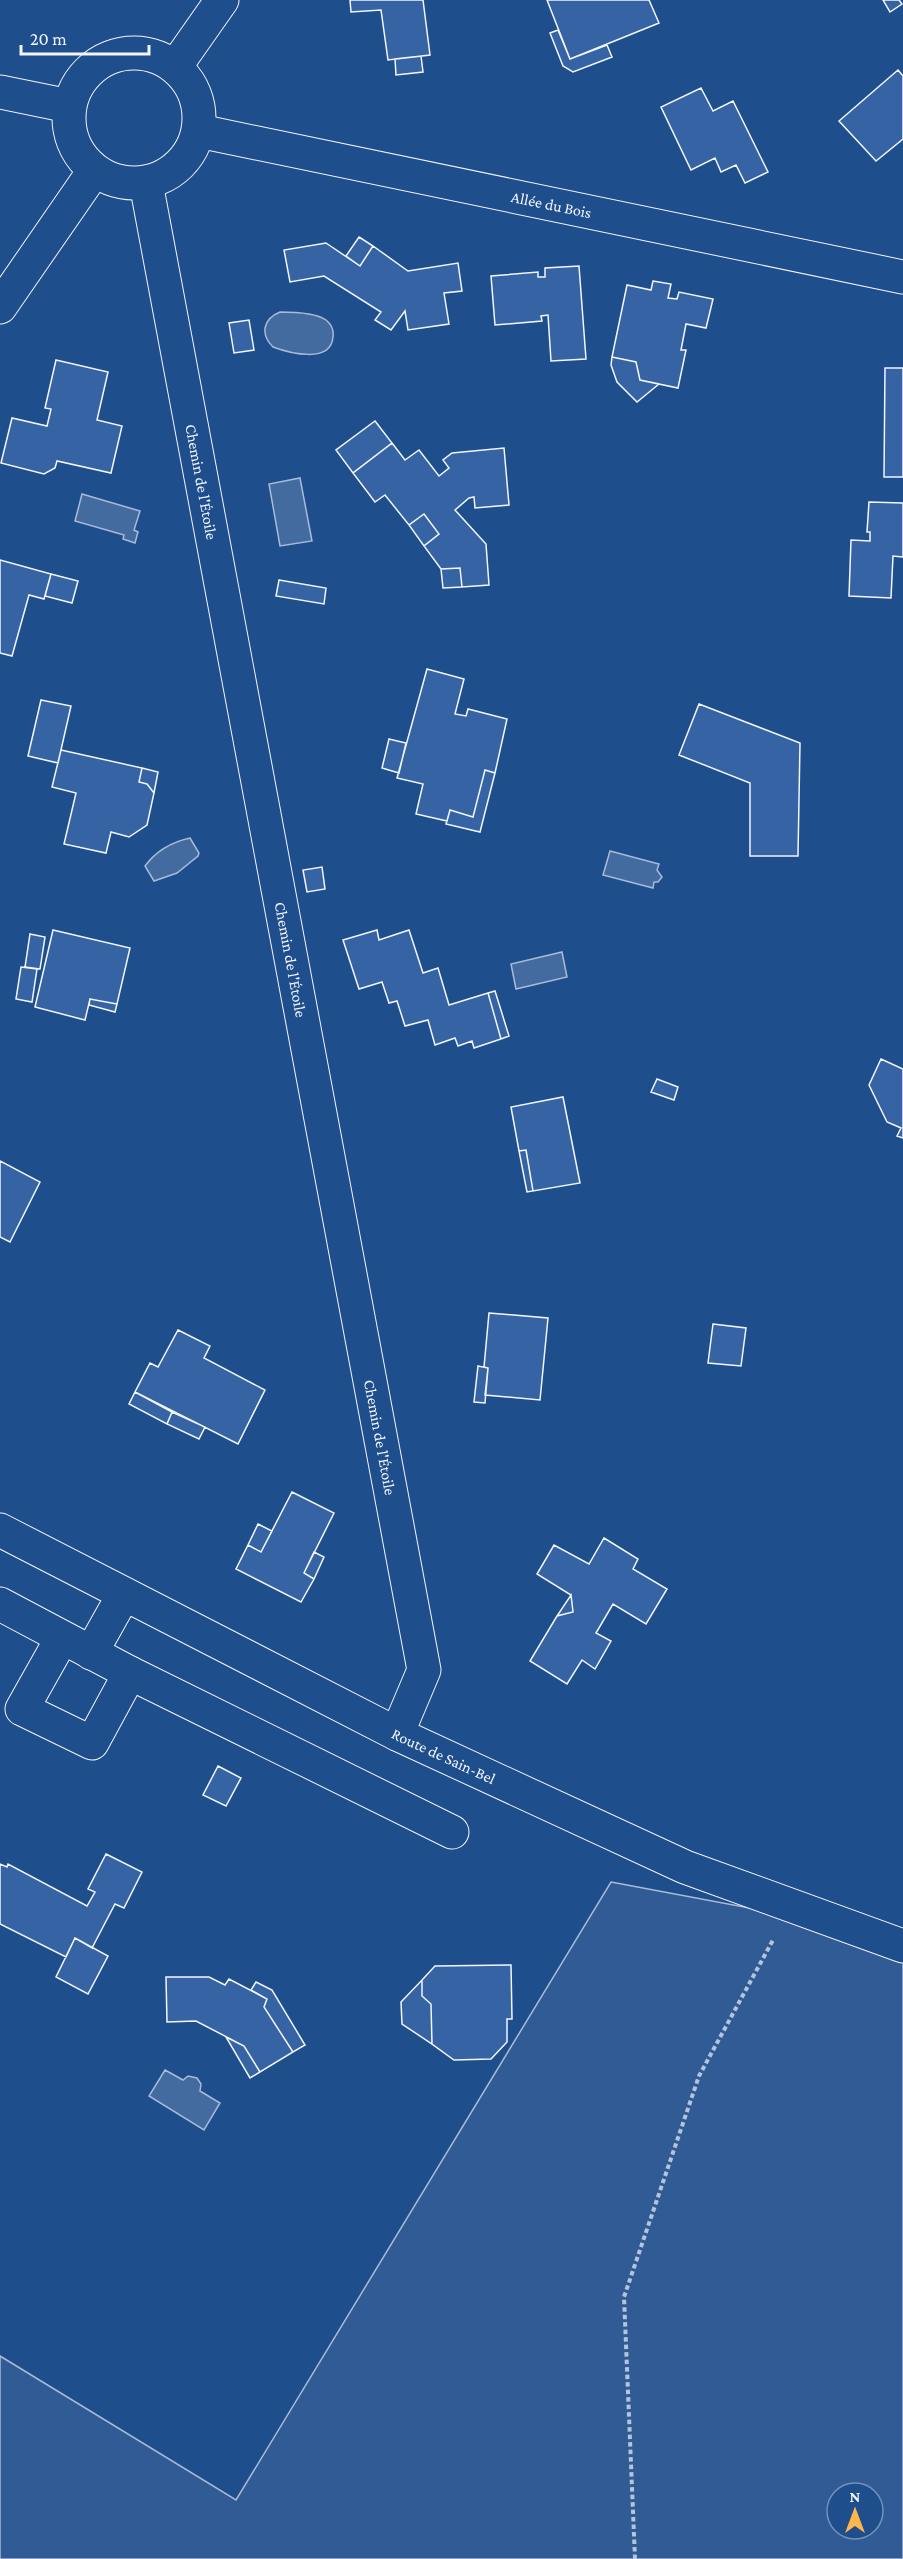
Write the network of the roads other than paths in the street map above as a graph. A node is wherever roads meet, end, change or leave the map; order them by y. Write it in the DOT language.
graph roads {
  1 [pos="222,0"];
  2 [pos="175,67"];
  3 [pos="0,92"];
  4 [pos="69,106"];
  5 [pos="199,131"];
  6 [pos="94,171"];
  7 [pos="146,183"];
  8 [pos="903,277"];
  9 [pos="0,307"];
  10 [pos="0,1530"];
  11 [pos="124,1594"];
  12 [pos="0,1604"];
  13 [pos="62,1638"];
  14 [pos="91,1653"];
  15 [pos="130,1673"];
  16 [pos="397,1734"];
  17 [pos="452,1832"];
  18 [pos="903,1946"];
  1 -- 2 [label="street"];
  2 -- 4 [label="street"];
  2 -- 5 [label="street"];
  3 -- 4 [label="street"];
  4 -- 6 [label="street"];
  5 -- 7 [label="street"];
  5 -- 8 [label="street, Allée du Bois"];
  6 -- 7 [label="street"];
  6 -- 9 [label="street"];
  7 -- 16 [label="street, Chemin de l'Étoile"];
  10 -- 11 [label="street, Route de Sain-Bel"];
  11 -- 14 [label="street"];
  11 -- 16 [label="street, Route de Sain-Bel"];
  12 -- 13 [label="street"];
  13 -- 14 [label="street"];
  13 -- 15 [label="street"];
  14 -- 15 [label="street"];
  15 -- 17 [label="street"];
  16 -- 18 [label="street, Route de Sain-Bel"];
}
